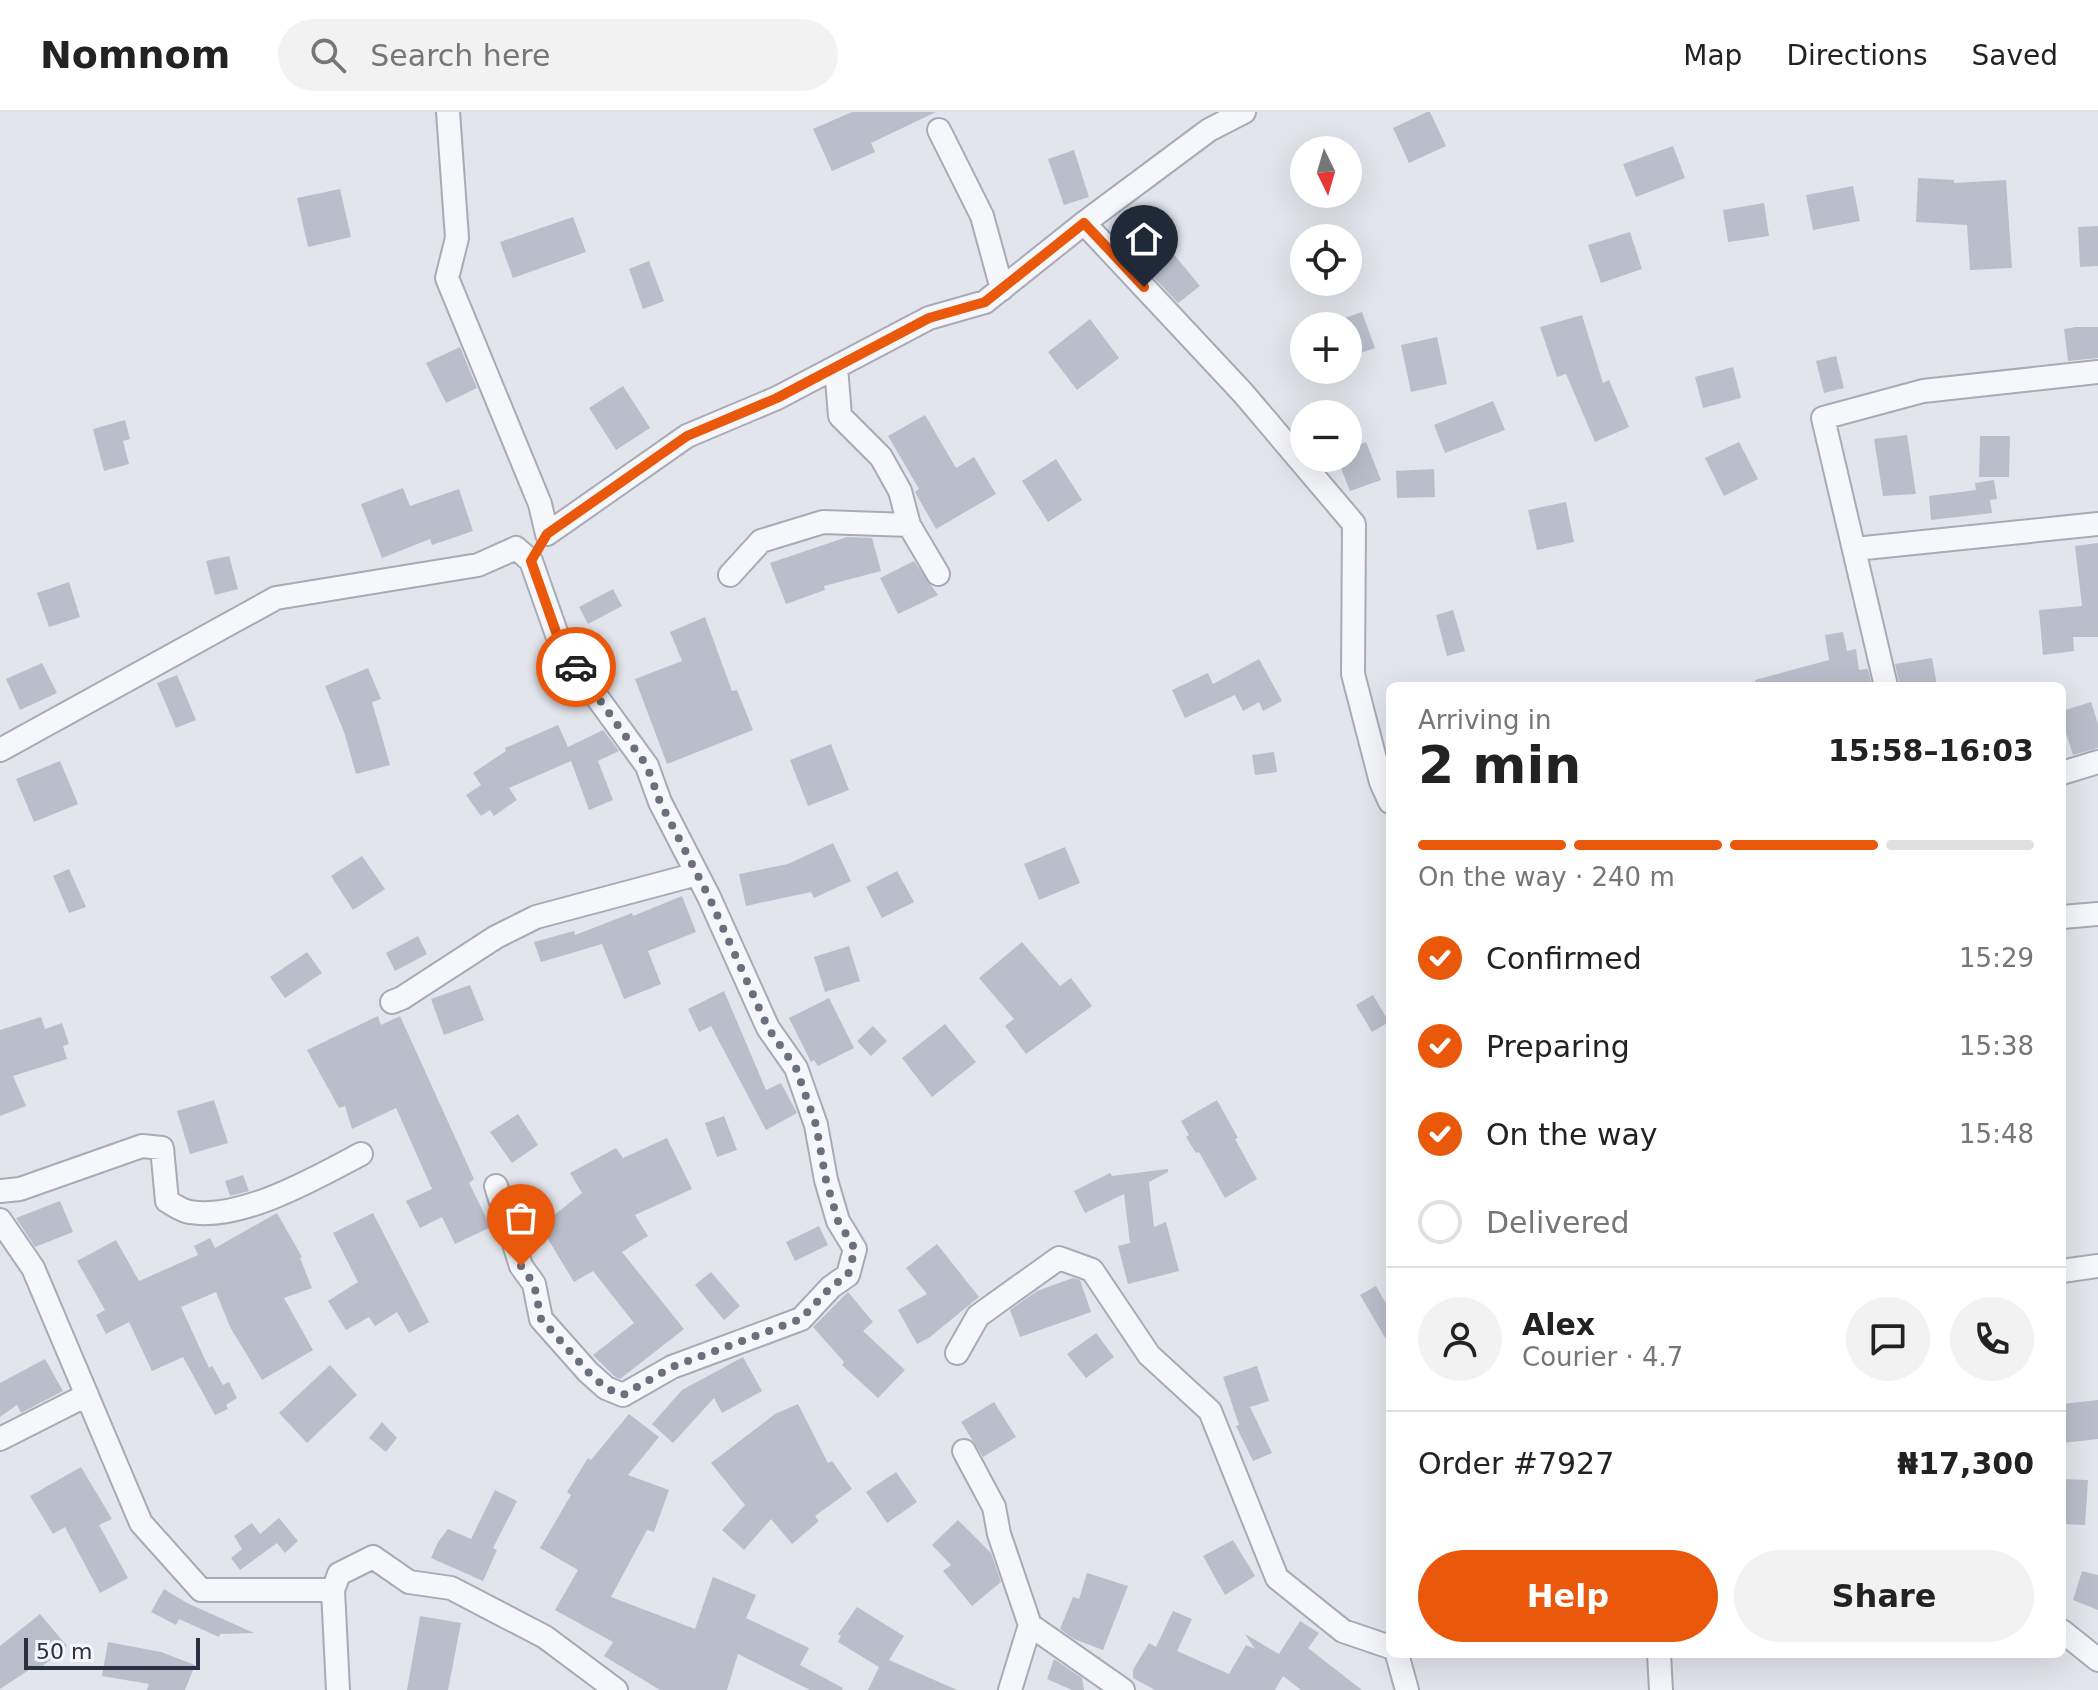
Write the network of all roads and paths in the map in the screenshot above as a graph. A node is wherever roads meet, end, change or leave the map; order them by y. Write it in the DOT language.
graph roads {
  1 [pos="448,112"];
  2 [pos="1244,112"];
  3 [pos="939,130"];
  4 [pos="1084,223"];
  5 [pos="1002,289"];
  6 [pos="836,367"];
  7 [pos="2098,372"];
  8 [pos="2098,524"];
  9 [pos="909,525"];
  10 [pos="547,534"];
  11 [pos="1855,549"];
  12 [pos="531,561"];
  13 [pos="938,574"];
  14 [pos="730,575"];
  15 [pos="1885,682"];
  16 [pos="0,750"];
  17 [pos="2098,762"];
  18 [pos="2066,772"];
  19 [pos="1386,793"];
  20 [pos="697,874"];
  21 [pos="2098,914"];
  22 [pos="2066,917"];
  23 [pos="392,1002"];
  24 [pos="361,1154"];
  25 [pos="496,1186"];
  26 [pos="0,1191"];
  27 [pos="0,1220"];
  28 [pos="2098,1266"];
  29 [pos="2066,1270"];
  30 [pos="957,1353"];
  31 [pos="87,1395"];
  32 [pos="0,1439"];
  33 [pos="964,1451"];
  34 [pos="333,1590"];
  35 [pos="1030,1625"];
  36 [pos="2066,1634"];
  37 [pos="1386,1646"];
  38 [pos="1398,1658"];
  39 [pos="1659,1658"];
  40 [pos="2098,1660"];
  41 [pos="338,1690"];
  42 [pos="616,1690"];
  43 [pos="1010,1690"];
  44 [pos="1123,1690"];
  45 [pos="1407,1690"];
  46 [pos="1661,1690"];
  1 -- 10 [label="street"];
  2 -- 4 [label="street"];
  3 -- 5 [label="street"];
  4 -- 5 [label="street"];
  4 -- 19 [label="street"];
  5 -- 6 [label="street"];
  6 -- 9 [label="street"];
  6 -- 10 [label="street"];
  7 -- 11 [label="street"];
  8 -- 11 [label="street"];
  9 -- 13 [label="street"];
  9 -- 14 [label="street"];
  10 -- 12 [label="street"];
  11 -- 15 [label="street"];
  12 -- 16 [label="street"];
  12 -- 20 [label="street"];
  17 -- 18 [label="street"];
  20 -- 23 [label="street"];
  20 -- 25 [label="street"];
  21 -- 22 [label="street"];
  24 -- 26 [label="street"];
  27 -- 31 [label="street"];
  28 -- 29 [label="street"];
  30 -- 37 [label="street"];
  31 -- 32 [label="street"];
  31 -- 34 [label="street"];
  33 -- 35 [label="street"];
  34 -- 41 [label="street"];
  34 -- 42 [label="street"];
  35 -- 43 [label="street"];
  35 -- 44 [label="street"];
  36 -- 40 [label="street"];
  38 -- 45 [label="street"];
  39 -- 46 [label="street"];
}
